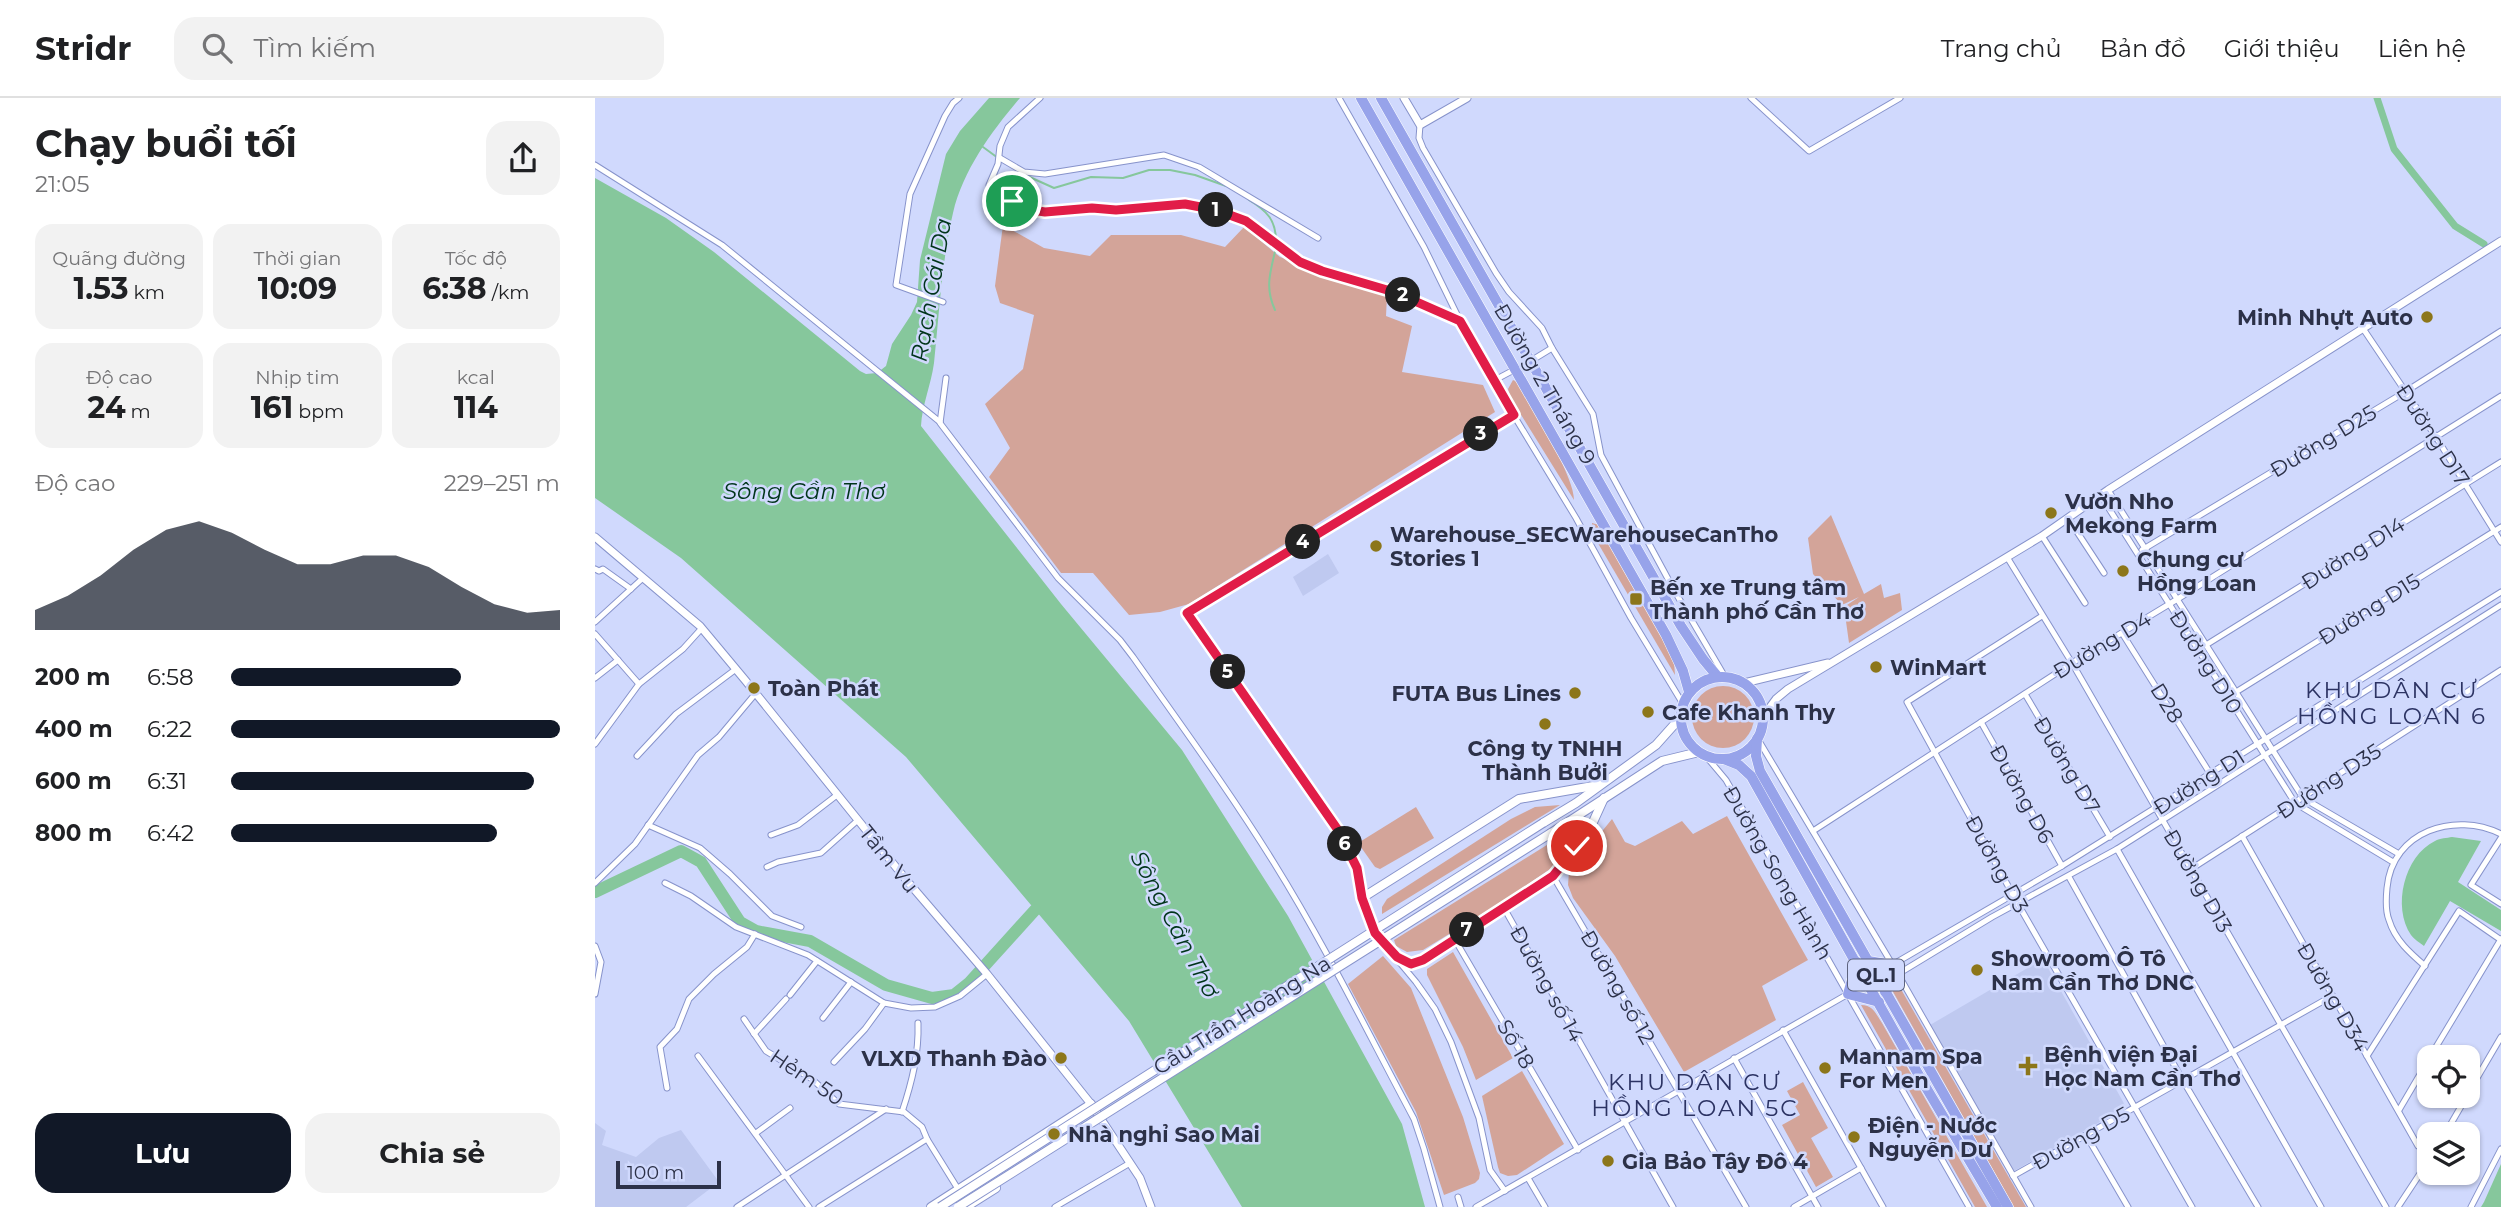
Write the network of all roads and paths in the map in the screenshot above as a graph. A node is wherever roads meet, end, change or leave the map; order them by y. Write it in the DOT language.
graph roads {
  1 [pos="959,98"];
  2 [pos="1039,98"];
  3 [pos="1339,98"];
  4 [pos="1361,98"];
  5 [pos="1381,98"];
  6 [pos="1404,98"];
  7 [pos="1467,98"];
  8 [pos="1764,98"];
  9 [pos="1900,98"];
  10 [pos="1754,100"];
  11 [pos="1420,125"];
  12 [pos="1000,158"];
  13 [pos="595,165"];
  14 [pos="1318,238"];
  15 [pos="2501,241"];
  16 [pos="943,302"];
  17 [pos="1460,321"];
  18 [pos="2364,330"];
  19 [pos="2501,331"];
  20 [pos="1552,348"];
  21 [pos="1534,359"];
  22 [pos="1510,372"];
  23 [pos="946,378"];
  24 [pos="1493,382"];
  25 [pos="2405,393"];
  26 [pos="2501,396"];
  27 [pos="1514,415"];
  28 [pos="940,423"];
  29 [pos="2436,437"];
  30 [pos="2501,462"];
  31 [pos="2465,484"];
  32 [pos="2108,490"];
  33 [pos="2101,496"];
  34 [pos="2068,518"];
  35 [pos="2501,527"];
  36 [pos="2494,531"];
  37 [pos="2042,536"];
  38 [pos="595,537"];
  39 [pos="2501,542"];
  40 [pos="2144,548"];
  41 [pos="2137,553"];
  42 [pos="2007,557"];
  43 [pos="595,569"];
  44 [pos="2104,573"];
  45 [pos="643,578"];
  46 [pos="631,589"];
  47 [pos="2501,592"];
  48 [pos="2173,602"];
  49 [pos="2085,603"];
  50 [pos="2501,605"];
  51 [pos="2042,616"];
  52 [pos="595,622"];
  53 [pos="702,628"];
  54 [pos="2122,632"];
  55 [pos="595,634"];
  56 [pos="2206,645"];
  57 [pos="618,660"];
  58 [pos="1836,662"];
  59 [pos="2072,663"];
  60 [pos="736,669"];
  61 [pos="2501,670"];
  62 [pos="1721,677"];
  63 [pos="595,678"];
  64 [pos="1744,683"];
  65 [pos="639,684"];
  66 [pos="1689,692"];
  67 [pos="2237,692"];
  68 [pos="756,693"];
  69 [pos="2025,694"];
  70 [pos="1683,704"];
  71 [pos="1681,718"];
  72 [pos="1762,718"];
  73 [pos="1981,722"];
  74 [pos="1757,739"];
  75 [pos="2266,740"];
  76 [pos="595,744"];
  77 [pos="2258,745"];
  78 [pos="2272,751"];
  79 [pos="1935,752"];
  80 [pos="1702,754"];
  81 [pos="2265,755"];
  82 [pos="637,756"];
  83 [pos="1724,759"];
  84 [pos="2211,775"];
  85 [pos="1599,785"];
  86 [pos="838,795"];
  87 [pos="2303,797"];
  88 [pos="1604,798"];
  89 [pos="2295,803"];
  90 [pos="2157,808"];
  91 [pos="858,820"];
  92 [pos="2163,820"];
  93 [pos="649,825"];
  94 [pos="1813,831"];
  95 [pos="771,835"];
  96 [pos="2242,836"];
  97 [pos="2501,836"];
  98 [pos="2109,837"];
  99 [pos="2117,849"];
  100 [pos="2399,854"];
  101 [pos="2393,862"];
  102 [pos="2062,866"];
  103 [pos="767,867"];
  104 [pos="2191,869"];
  105 [pos="1553,876"];
  106 [pos="2069,877"];
  107 [pos="595,883"];
  108 [pos="665,883"];
  109 [pos="2013,893"];
  110 [pos="1362,898"];
  111 [pos="2018,904"];
  112 [pos="2501,904"];
  113 [pos="1504,908"];
  114 [pos="801,927"];
  115 [pos="755,934"];
  116 [pos="1454,938"];
  117 [pos="2501,939"];
  118 [pos="595,946"];
  119 [pos="1397,957"];
  120 [pos="817,961"];
  121 [pos="1862,962"];
  122 [pos="2425,966"];
  123 [pos="1895,970"];
  124 [pos="987,974"];
  125 [pos="851,982"];
  126 [pos="1885,992"];
  127 [pos="595,994"];
  128 [pos="1847,994"];
  129 [pos="2332,996"];
  130 [pos="1879,1002"];
  131 [pos="884,1003"];
  132 [pos="823,1018"];
  133 [pos="744,1019"];
  134 [pos="918,1023"];
  135 [pos="2281,1025"];
  136 [pos="1783,1030"];
  137 [pos="754,1034"];
  138 [pos="2501,1037"];
  139 [pos="2438,1045"];
  140 [pos="2232,1052"];
  141 [pos="698,1056"];
  142 [pos="2367,1056"];
  143 [pos="1734,1058"];
  144 [pos="834,1062"];
  145 [pos="2480,1073"];
  146 [pos="2182,1079"];
  147 [pos="2417,1080"];
  148 [pos="667,1088"];
  149 [pos="1678,1090"];
  150 [pos="1091,1104"];
  151 [pos="790,1108"];
  152 [pos="885,1109"];
  153 [pos="2134,1109"];
  154 [pos="2399,1110"];
  155 [pos="902,1111"];
  156 [pos="1101,1120"];
  157 [pos="1624,1122"];
  158 [pos="756,1133"];
  159 [pos="2086,1135"];
  160 [pos="927,1139"];
  161 [pos="2417,1144"];
  162 [pos="2501,1149"];
  163 [pos="1578,1150"];
  164 [pos="1130,1163"];
  165 [pos="1861,1168"];
  166 [pos="785,1174"];
  167 [pos="2013,1176"];
  168 [pos="1528,1178"];
  169 [pos="2417,1178"];
  170 [pos="958,1189"];
  171 [pos="1505,1191"];
  172 [pos="1458,1197"];
  173 [pos="1812,1197"];
  174 [pos="1491,1199"];
  175 [pos="737,1207"];
  176 [pos="809,1207"];
  177 [pos="819,1207"];
  178 [pos="931,1207"];
  179 [pos="940,1207"];
  180 [pos="958,1207"];
  181 [pos="966,1207"];
  182 [pos="1055,1207"];
  183 [pos="1151,1207"];
  184 [pos="1440,1207"];
  185 [pos="1461,1207"];
  186 [pos="1476,1207"];
  187 [pos="1492,1207"];
  188 [pos="1545,1207"];
  189 [pos="1673,1207"];
  190 [pos="1746,1207"];
  191 [pos="1794,1207"];
  192 [pos="1818,1207"];
  193 [pos="1883,1207"];
  194 [pos="1969,1207"];
  195 [pos="1997,1207"];
  196 [pos="2008,1207"];
  197 [pos="2031,1207"];
  198 [pos="2128,1207"];
  199 [pos="2192,1207"];
  200 [pos="2258,1207"];
  201 [pos="2321,1207"];
  202 [pos="2386,1207"];
  203 [pos="2398,1207"];
  204 [pos="2471,1207"];
  1 -- 16 [label="street"];
  2 -- 12 [label="street"];
  3 -- 17 [label="street"];
  4 -- 66 [label="highway, Đường 2 Tháng 9"];
  5 -- 62 [label="highway, Đường 2 Tháng 9"];
  6 -- 11 [label="street"];
  7 -- 11 [label="street"];
  8 -- 10 [label="street"];
  9 -- 10 [label="street"];
  11 -- 20 [label="street"];
  12 -- 14 [label="street"];
  12 -- 17 [label="street"];
  13 -- 28 [label="street"];
  15 -- 18 [label="street"];
  17 -- 24 [label="street"];
  18 -- 25 [label="street, Đường D17"];
  18 -- 32 [label="street"];
  19 -- 25 [label="street, Đường D25"];
  20 -- 21 [label="street"];
  20 -- 62 [label="street"];
  22 -- 24 [label="street"];
  23 -- 28 [label="street"];
  24 -- 27 [label="street"];
  25 -- 29 [label="street, Đường D17"];
  25 -- 40 [label="street, Đường D25"];
  26 -- 29 [label="street, Đường D4"];
  27 -- 70 [label="street"];
  27 -- 110 [label="street"];
  28 -- 184 [label="street"];
  29 -- 31 [label="street, Đường D17"];
  29 -- 48 [label="street, Đường D4"];
  30 -- 31 [label="street, Đường D14"];
  31 -- 36 [label="street, Đường D17"];
  31 -- 56 [label="street, Đường D14"];
  32 -- 33 [label="street"];
  32 -- 40 [label="street, Đường D10"];
  33 -- 34 [label="street"];
  33 -- 41 [label="street, Đường D10"];
  34 -- 37 [label="street"];
  34 -- 44 [label="street"];
  35 -- 36 [label="street, Đường D15"];
  36 -- 39 [label="street, Đường D17"];
  36 -- 67 [label="street, Đường D15"];
  37 -- 42 [label="street"];
  37 -- 49 [label="street"];
  38 -- 45 [label="street, Tầm Vu"];
  40 -- 41 [label="street, Đường D25"];
  40 -- 48 [label="street, Đường D10"];
  41 -- 48 [label="street, Đường D10"];
  42 -- 51 [label="street, Đường D13"];
  42 -- 58 [label="street"];
  43 -- 46 [label="street"];
  45 -- 46 [label="street"];
  45 -- 53 [label="street, Tầm Vu"];
  46 -- 52 [label="street"];
  47 -- 75 [label="street, Đường D1"];
  48 -- 54 [label="street, Đường D4"];
  48 -- 56 [label="street, Đường D10"];
  48 -- 77 [label="street, Đường D10"];
  50 -- 78 [label="street, Đường D1"];
  51 -- 59 [label="street, Đường D13"];
  51 -- 79 [label="street, Đường D3"];
  53 -- 60 [label="street, Tầm Vu"];
  53 -- 65 [label="street"];
  54 -- 59 [label="street, Đường D4"];
  54 -- 84 [label="street, D28"];
  55 -- 57 [label="street"];
  56 -- 67 [label="street, Đường D10"];
  57 -- 63 [label="street"];
  57 -- 65 [label="street"];
  58 -- 64 [label="street"];
  58 -- 72 [label="street"];
  59 -- 69 [label="street, Đường D4"];
  59 -- 90 [label="street, Đường D13"];
  60 -- 68 [label="street, Tầm Vu"];
  60 -- 82 [label="street"];
  61 -- 87 [label="street, Đường D35"];
  62 -- 64 [label="highway"];
  62 -- 66 [label="highway"];
  64 -- 72 [label="highway"];
  65 -- 76 [label="street"];
  66 -- 70 [label="highway"];
  67 -- 75 [label="street, Đường D10"];
  68 -- 86 [label="street, Tầm Vu"];
  68 -- 93 [label="street"];
  69 -- 73 [label="street, Đường D4"];
  69 -- 98 [label="street, Đường D7"];
  70 -- 71 [label="highway"];
  71 -- 80 [label="highway"];
  71 -- 85 [label="main road, Cầu Trần Hoàng Na"];
  72 -- 74 [label="highway"];
  73 -- 79 [label="street, Đường D4"];
  73 -- 102 [label="street, Đường D6"];
  74 -- 83 [label="highway"];
  74 -- 94 [label="street"];
  74 -- 121 [label="highway, QL.1"];
  75 -- 77 [label="street, Đường D1"];
  75 -- 78 [label="street, Đường D10"];
  77 -- 81 [label="street, Đường D10"];
  77 -- 84 [label="street, Đường D1"];
  78 -- 81 [label="street, Đường D1"];
  78 -- 87 [label="street, Đường D10"];
  79 -- 94 [label="street, Đường D4"];
  79 -- 109 [label="street, Đường D3"];
  80 -- 83 [label="highway"];
  80 -- 88 [label="main road, Cầu Trần Hoàng Na"];
  80 -- 128 [label="street, Đường Song Hành"];
  81 -- 89 [label="street, Đường D10"];
  81 -- 92 [label="street, Đường D1"];
  83 -- 121 [label="highway, QL.1"];
  84 -- 90 [label="street, Đường D1"];
  85 -- 110 [label="main road"];
  85 -- 179 [label="main road, Cầu Trần Hoàng Na, bridge"];
  86 -- 91 [label="street, Tầm Vu"];
  86 -- 95 [label="street"];
  87 -- 89 [label="street, Đường D35"];
  87 -- 100 [label="street, Đường D10"];
  88 -- 105 [label="main road"];
  88 -- 180 [label="main road, Cầu Trần Hoàng Na, bridge"];
  89 -- 96 [label="street, Đường D35"];
  89 -- 101 [label="street, Đường D10"];
  90 -- 92 [label="street, Đường D13"];
  90 -- 98 [label="street, Đường D1"];
  91 -- 103 [label="street"];
  91 -- 124 [label="street, Tầm Vu"];
  92 -- 99 [label="street, Đường D1"];
  92 -- 104 [label="street, Đường D13"];
  93 -- 107 [label="street"];
  93 -- 114 [label="street"];
  94 -- 123 [label="street"];
  96 -- 104 [label="street, Đường D35"];
  96 -- 129 [label="street, Đường D34"];
  97 -- 100 [label="street"];
  97 -- 112 [label="street"];
  98 -- 102 [label="street, Đường D1"];
  99 -- 106 [label="street, Đường D1"];
  99 -- 140 [label="street"];
  100 -- 101 [label="street"];
  101 -- 122 [label="street"];
  102 -- 109 [label="street, Đường D1"];
  104 -- 135 [label="street, Đường D13"];
  105 -- 113 [label="main road"];
  105 -- 149 [label="street, Đường số 12"];
  106 -- 111 [label="street, Đường D1"];
  106 -- 146 [label="street"];
  108 -- 115 [label="street"];
  109 -- 111 [label="street, Đường D3"];
  109 -- 123 [label="street, Đường D1"];
  110 -- 119 [label="street"];
  111 -- 123 [label="street, Đường D1"];
  111 -- 153 [label="street, Đường D3"];
  113 -- 116 [label="main road"];
  113 -- 157 [label="street, Đường số 14"];
  115 -- 120 [label="street"];
  115 -- 148 [label="street"];
  116 -- 119 [label="main road"];
  116 -- 163 [label="street, Số 18"];
  117 -- 122 [label="street"];
  117 -- 139 [label="street"];
  118 -- 127 [label="street"];
  119 -- 171 [label="street"];
  120 -- 125 [label="street"];
  120 -- 137 [label="street"];
  121 -- 123 [label="highway"];
  121 -- 126 [label="highway, QL.1"];
  121 -- 128 [label="highway"];
  121 -- 130 [label="highway, QL.1"];
  122 -- 142 [label="street"];
  123 -- 126 [label="highway"];
  123 -- 167 [label="street"];
  124 -- 131 [label="street"];
  124 -- 150 [label="street, Tầm Vu"];
  125 -- 131 [label="street"];
  125 -- 132 [label="street"];
  126 -- 196 [label="highway, QL.1"];
  128 -- 130 [label="highway"];
  128 -- 136 [label="street"];
  128 -- 194 [label="street, Đường Song Hành"];
  129 -- 135 [label="street, Đường D5"];
  129 -- 142 [label="street, Đường D34"];
  130 -- 195 [label="highway, QL.1"];
  131 -- 144 [label="street"];
  133 -- 137 [label="street, Hẻm 50"];
  134 -- 155 [label="street"];
  135 -- 140 [label="street, Đường D5"];
  135 -- 202 [label="street, Đường D13"];
  136 -- 143 [label="street"];
  136 -- 165 [label="street"];
  137 -- 152 [label="street, Hẻm 50"];
  138 -- 145 [label="street"];
  140 -- 146 [label="street, Đường D5"];
  140 -- 201 [label="street"];
  141 -- 158 [label="street"];
  142 -- 154 [label="street, Đường D34"];
  143 -- 149 [label="street"];
  143 -- 173 [label="street"];
  146 -- 153 [label="street, Đường D5"];
  146 -- 200 [label="street"];
  147 -- 154 [label="street"];
  149 -- 157 [label="street"];
  149 -- 190 [label="street, Đường số 12"];
  150 -- 156 [label="street, Tầm Vu"];
  150 -- 170 [label="main road"];
  151 -- 158 [label="street"];
  152 -- 155 [label="street, Hẻm 50"];
  152 -- 166 [label="street, Hẻm 50"];
  153 -- 159 [label="street, Đường D5"];
  153 -- 199 [label="street, Đường D3"];
  154 -- 161 [label="street, Đường D34"];
  155 -- 160 [label="street"];
  156 -- 164 [label="street, Tầm Vu"];
  156 -- 181 [label="main road"];
  157 -- 163 [label="street"];
  157 -- 189 [label="street, Đường số 14"];
  158 -- 166 [label="street"];
  159 -- 167 [label="street, Đường D5"];
  159 -- 198 [label="street"];
  160 -- 170 [label="street"];
  160 -- 177 [label="street"];
  162 -- 204 [label="street"];
  163 -- 168 [label="street"];
  164 -- 182 [label="street"];
  164 -- 183 [label="street, Tầm Vu"];
  165 -- 173 [label="street"];
  165 -- 193 [label="street"];
  166 -- 175 [label="street, Hẻm 50"];
  166 -- 176 [label="street"];
  167 -- 197 [label="street"];
  168 -- 171 [label="street"];
  168 -- 188 [label="street"];
  169 -- 203 [label="street"];
  170 -- 178 [label="main road"];
  171 -- 174 [label="street"];
  172 -- 185 [label="street"];
  173 -- 191 [label="street"];
  173 -- 192 [label="street"];
  174 -- 186 [label="street"];
  174 -- 187 [label="street"];
}
